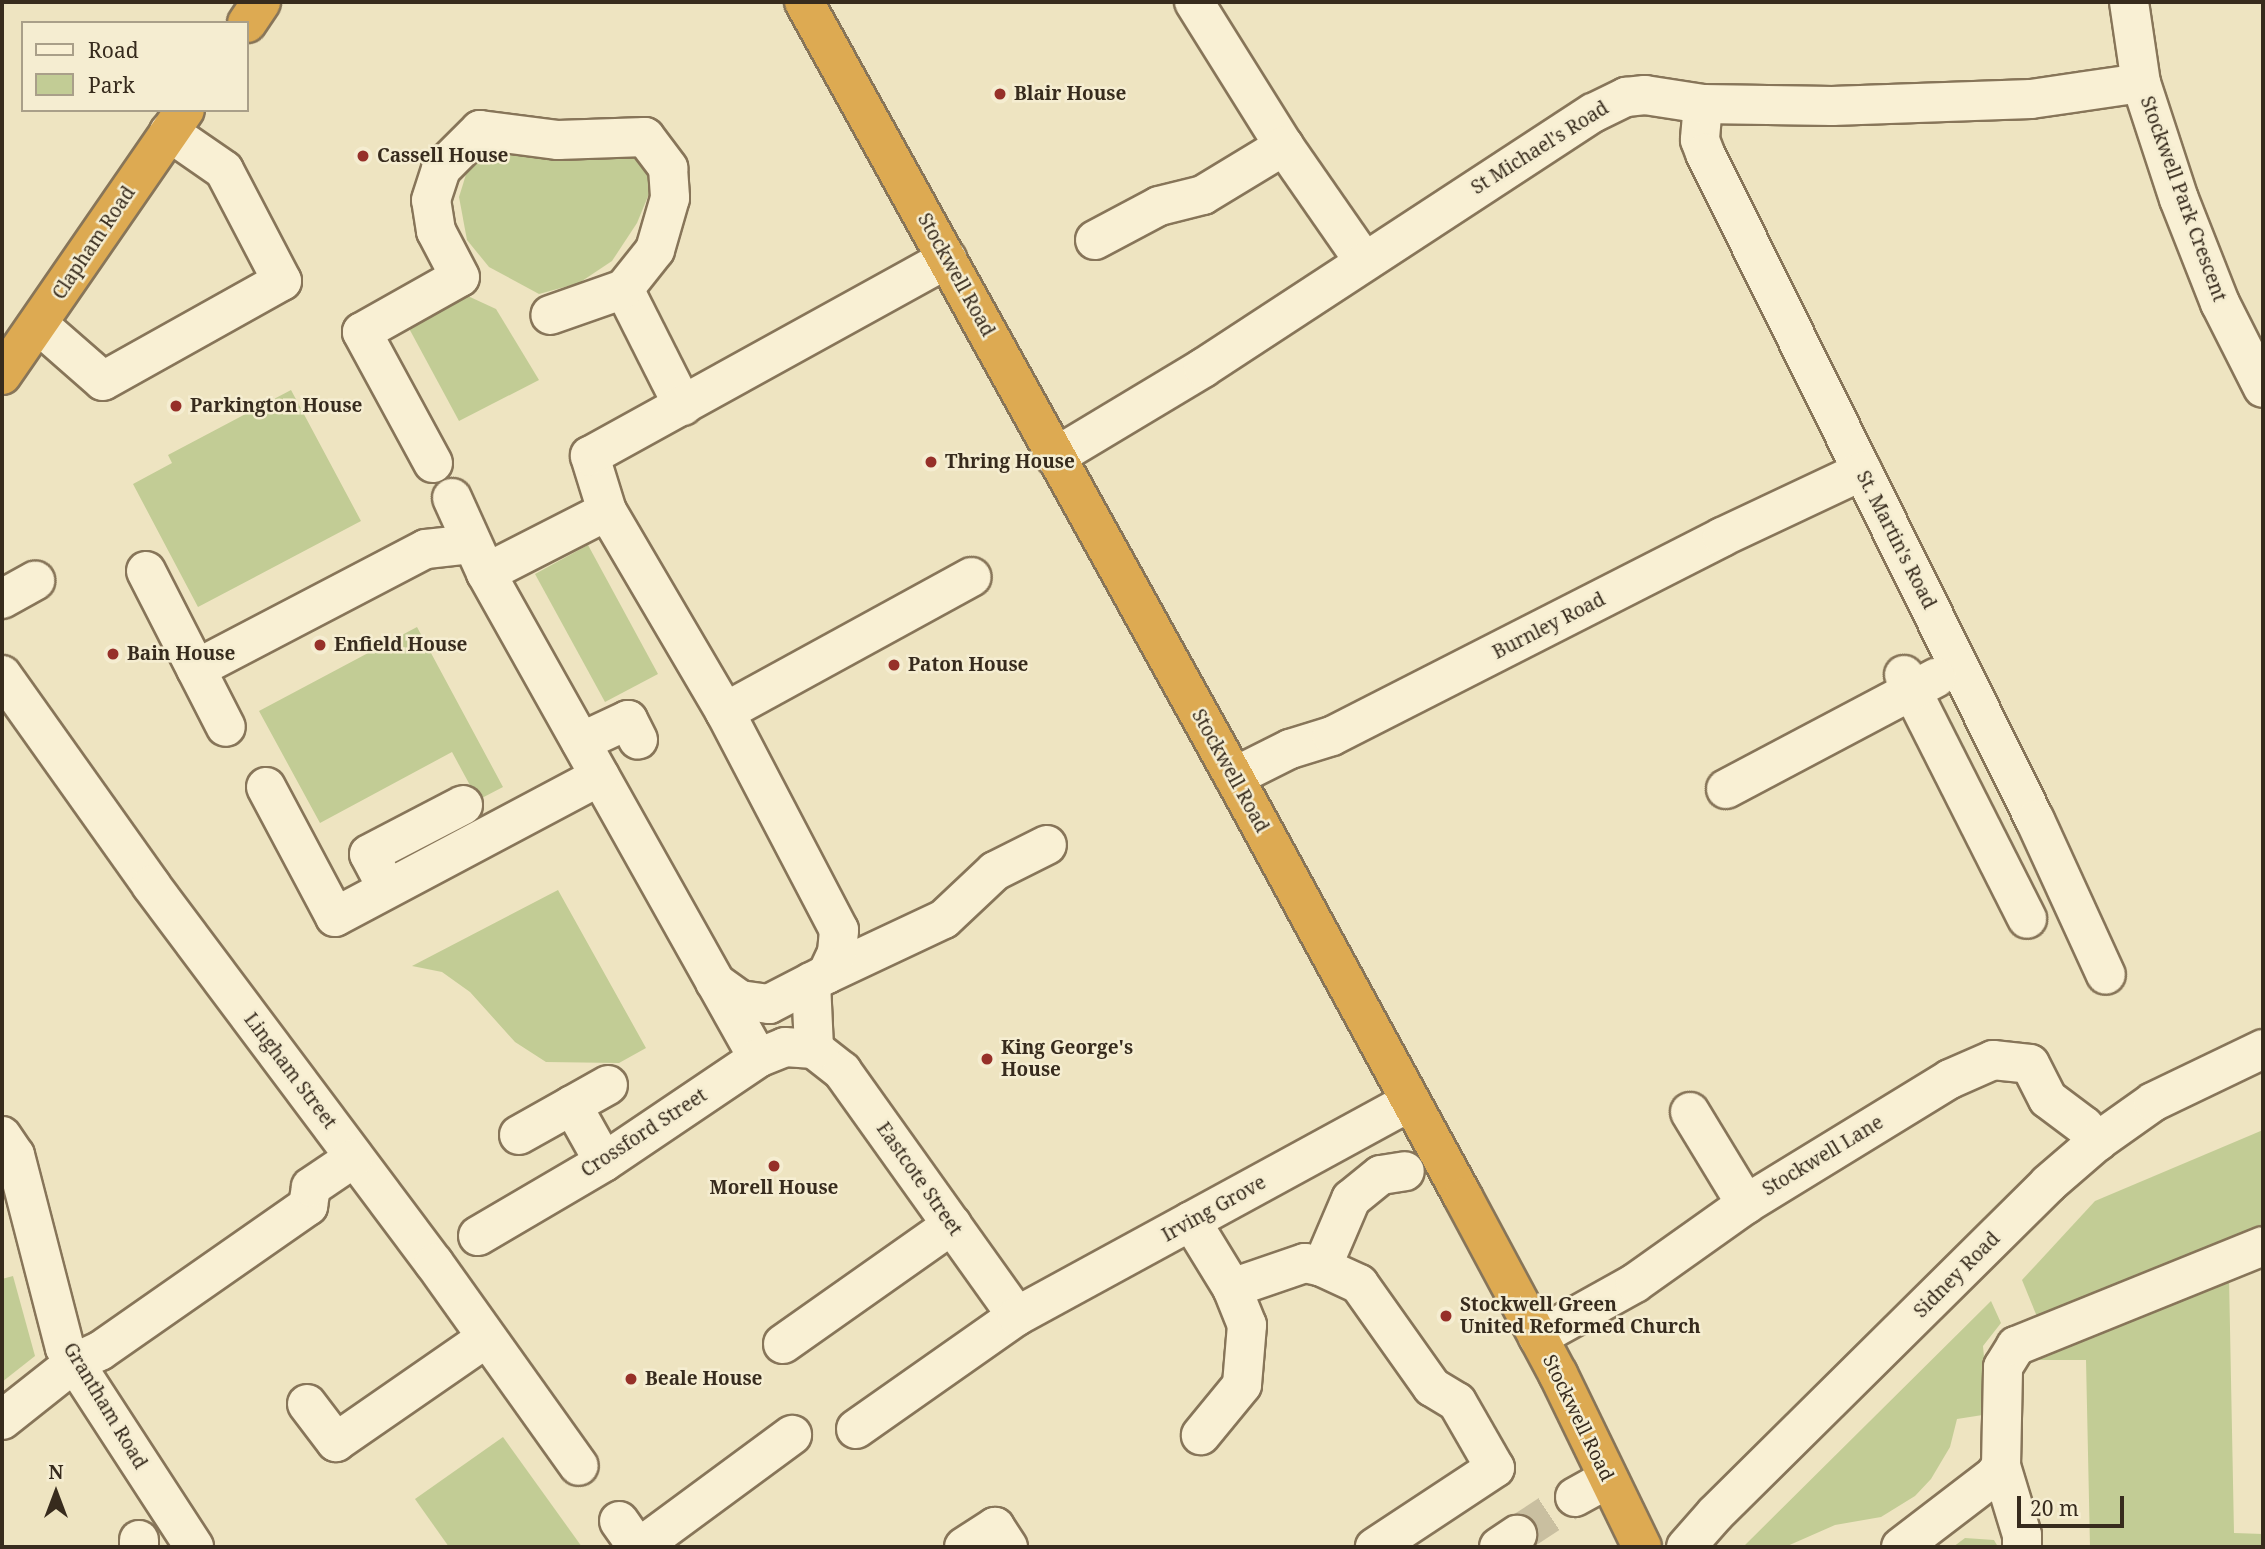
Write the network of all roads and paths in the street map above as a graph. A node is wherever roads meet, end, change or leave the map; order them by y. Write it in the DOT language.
graph roads {
  1 [pos="261,2"];
  2 [pos="804,2"];
  3 [pos="1194,2"];
  4 [pos="2129,2"];
  5 [pos="248,22"];
  6 [pos="2141,83"];
  7 [pos="1703,104"];
  8 [pos="177,121"];
  9 [pos="1284,146"];
  10 [pos="1095,240"];
  11 [pos="947,259"];
  12 [pos="1364,261"];
  13 [pos="624,289"];
  14 [pos="550,315"];
  15 [pos="38,324"];
  16 [pos="2,375"];
  17 [pos="2263,388"];
  18 [pos="683,406"];
  19 [pos="1055,457"];
  20 [pos="433,463"];
  21 [pos="1862,471"];
  22 [pos="452,498"];
  23 [pos="607,511"];
  24 [pos="478,558"];
  25 [pos="146,571"];
  26 [pos="972,577"];
  27 [pos="35,581"];
  28 [pos="2,599"];
  29 [pos="1959,665"];
  30 [pos="196,669"];
  31 [pos="2,675"];
  32 [pos="1908,683"];
  33 [pos="725,712"];
  34 [pos="226,727"];
  35 [pos="638,740"];
  36 [pos="581,742"];
  37 [pos="600,776"];
  38 [pos="1234,778"];
  39 [pos="266,787"];
  40 [pos="1726,789"];
  41 [pos="463,805"];
  42 [pos="1047,845"];
  43 [pos="387,888"];
  44 [pos="2027,919"];
  45 [pos="973,928"];
  46 [pos="2105,975"];
  47 [pos="716,982"];
  48 [pos="817,988"];
  49 [pos="814,1049"];
  50 [pos="2263,1049"];
  51 [pos="758,1058"];
  52 [pos="608,1085"];
  53 [pos="1410,1102"];
  54 [pos="572,1105"];
  55 [pos="1690,1112"];
  56 [pos="519,1135"];
  57 [pos="2,1136"];
  58 [pos="2098,1141"];
  59 [pos="354,1158"];
  60 [pos="604,1162"];
  61 [pos="1405,1171"];
  62 [pos="1746,1204"];
  63 [pos="1192,1221"];
  64 [pos="952,1225"];
  65 [pos="2263,1246"];
  66 [pos="434,1263"];
  67 [pos="1322,1267"];
  68 [pos="1232,1287"];
  69 [pos="1017,1316"];
  70 [pos="1538,1336"];
  71 [pos="486,1338"];
  72 [pos="783,1344"];
  73 [pos="74,1363"];
  74 [pos="307,1404"];
  75 [pos="2,1420"];
  76 [pos="856,1429"];
  77 [pos="792,1435"];
  78 [pos="1201,1435"];
  79 [pos="579,1466"];
  80 [pos="2001,1466"];
  81 [pos="632,1539"];
  82 [pos="194,1547"];
  83 [pos="964,1547"];
  84 [pos="1008,1547"];
  85 [pos="1375,1547"];
  86 [pos="1642,1547"];
  87 [pos="1686,1547"];
  88 [pos="1901,1547"];
  89 [pos="2022,1547"];
  1 -- 5 [label="highway"];
  2 -- 11 [label="highway, Stockwell Road"];
  3 -- 9 [label="street"];
  4 -- 6 [label="street, Stockwell Park Crescent"];
  6 -- 7 [label="street, St Michael's Road"];
  6 -- 17 [label="street, Stockwell Park Crescent"];
  7 -- 12 [label="street, St Michael's Road"];
  7 -- 21 [label="street, St. Martin's Road"];
  8 -- 15 [label="highway, Clapham Road"];
  8 -- 15 [label="street"];
  9 -- 10 [label="street"];
  9 -- 12 [label="street"];
  11 -- 18 [label="street"];
  11 -- 19 [label="highway, Stockwell Road"];
  12 -- 19 [label="street, St Michael's Road"];
  13 -- 14 [label="street"];
  13 -- 18 [label="street"];
  13 -- 20 [label="street"];
  15 -- 16 [label="highway, Clapham Road"];
  18 -- 23 [label="street"];
  19 -- 38 [label="highway, Stockwell Road"];
  21 -- 29 [label="street, St. Martin's Road"];
  21 -- 38 [label="street, Burnley Road"];
  22 -- 24 [label="street"];
  23 -- 24 [label="street"];
  23 -- 33 [label="street"];
  24 -- 30 [label="street"];
  24 -- 36 [label="street"];
  25 -- 30 [label="street"];
  26 -- 33 [label="street"];
  27 -- 28 [label="street"];
  29 -- 32 [label="street"];
  29 -- 46 [label="street, St. Martin's Road"];
  30 -- 34 [label="street"];
  31 -- 59 [label="street, Lingham Street"];
  32 -- 40 [label="street"];
  32 -- 44 [label="street"];
  33 -- 48 [label="street"];
  35 -- 36 [label="street"];
  36 -- 37 [label="street"];
  37 -- 43 [label="street"];
  37 -- 47 [label="street"];
  38 -- 53 [label="highway, Stockwell Road"];
  39 -- 43 [label="street"];
  41 -- 43 [label="street"];
  42 -- 48 [label="street"];
  45 -- 48 [label="street"];
  47 -- 48 [label="street"];
  47 -- 51 [label="street"];
  48 -- 49 [label="street"];
  49 -- 51 [label="street, Crossford Street"];
  49 -- 64 [label="street, Eastcote Street"];
  50 -- 58 [label="street, Sidney Road"];
  51 -- 60 [label="street, Crossford Street"];
  52 -- 54 [label="street"];
  53 -- 63 [label="street, Irving Grove"];
  53 -- 70 [label="highway, Stockwell Road"];
  54 -- 56 [label="street"];
  54 -- 60 [label="street"];
  55 -- 62 [label="street"];
  57 -- 73 [label="street, Grantham Road"];
  58 -- 62 [label="street, Stockwell Lane"];
  58 -- 87 [label="street, Sidney Road"];
  59 -- 66 [label="street, Lingham Street"];
  59 -- 73 [label="street"];
  60 -- 66 [label="street, Crossford Street"];
  61 -- 67 [label="street"];
  62 -- 70 [label="street, Stockwell Lane"];
  63 -- 68 [label="street"];
  63 -- 69 [label="street, Irving Grove"];
  64 -- 69 [label="street, Eastcote Street"];
  64 -- 72 [label="street"];
  65 -- 80 [label="street"];
  66 -- 71 [label="street, Lingham Street"];
  67 -- 68 [label="street"];
  67 -- 85 [label="street"];
  68 -- 78 [label="street"];
  69 -- 76 [label="street, Irving Grove"];
  70 -- 86 [label="highway, Stockwell Road"];
  71 -- 74 [label="street"];
  71 -- 79 [label="street, Lingham Street"];
  73 -- 75 [label="street"];
  73 -- 82 [label="street, Grantham Road"];
  77 -- 81 [label="street"];
  80 -- 88 [label="street"];
  80 -- 89 [label="street"];
  83 -- 84 [label="street"];
}
